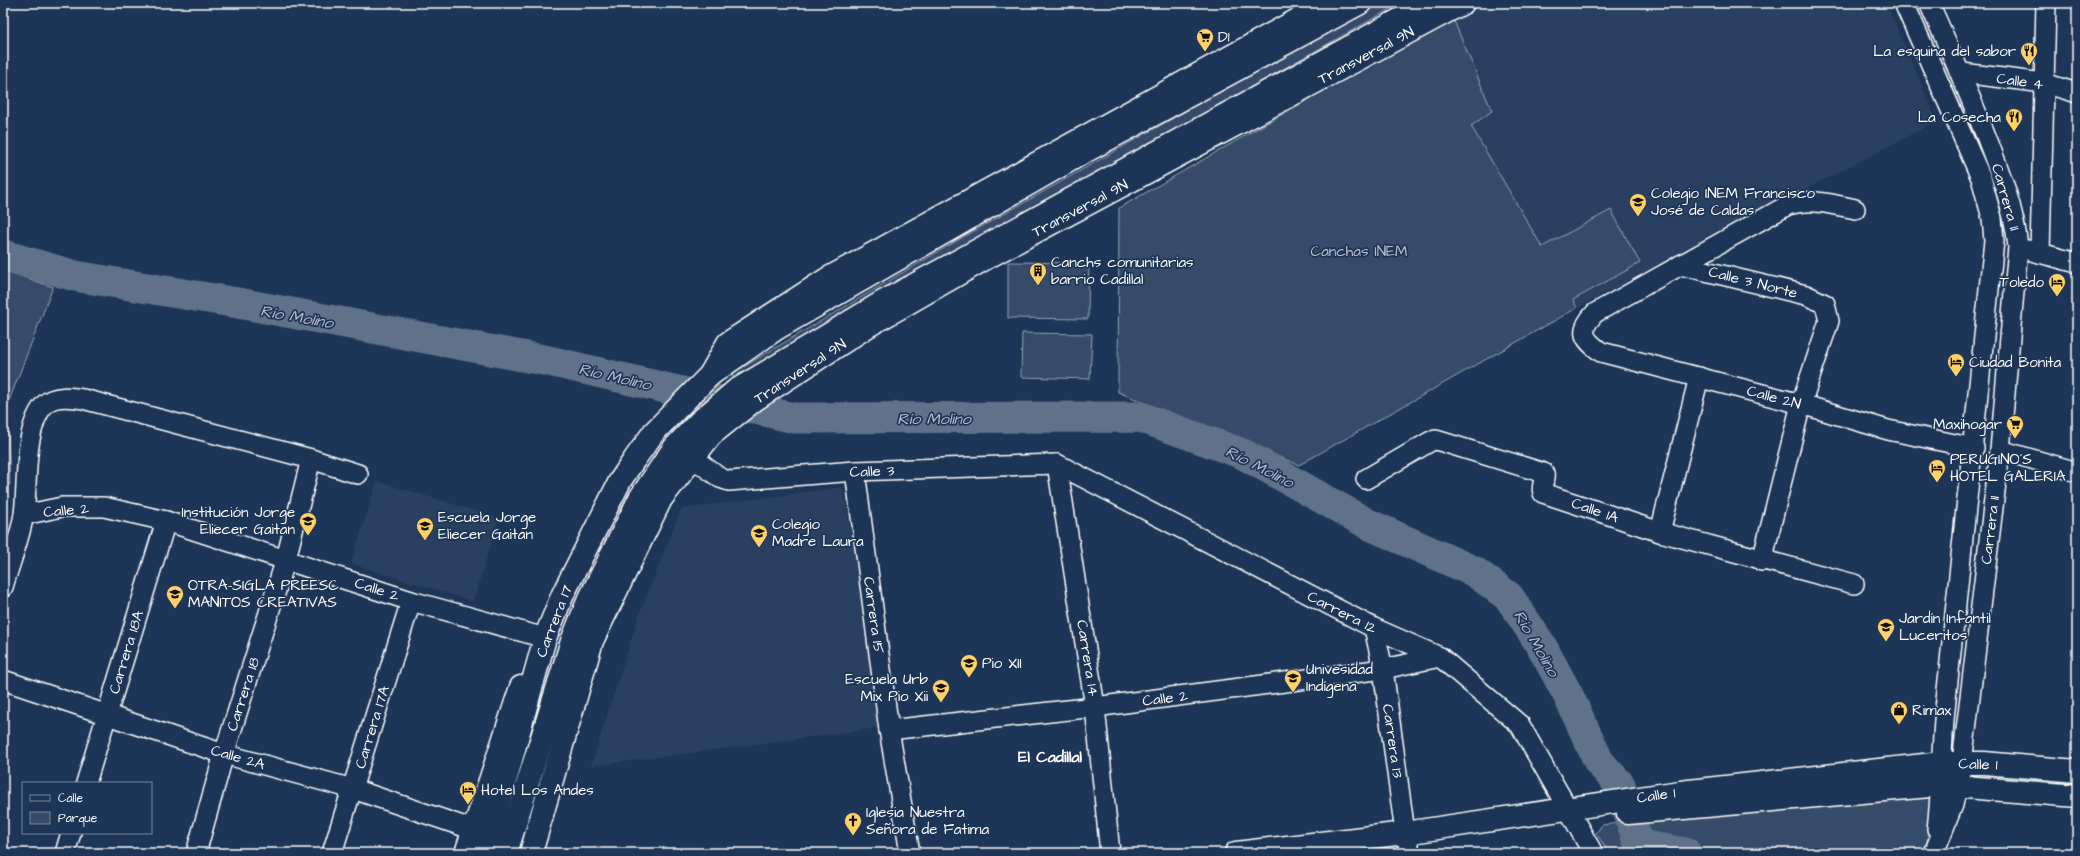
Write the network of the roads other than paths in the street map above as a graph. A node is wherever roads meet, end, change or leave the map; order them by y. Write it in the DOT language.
graph roads {
  1 [pos="1328,3"];
  2 [pos="1360,3"];
  3 [pos="1430,3"];
  4 [pos="1463,3"];
  5 [pos="1904,3"];
  6 [pos="1929,3"];
  7 [pos="2046,3"];
  8 [pos="1962,74"];
  9 [pos="2044,83"];
  10 [pos="2077,93"];
  11 [pos="1855,208"];
  12 [pos="1994,241"];
  13 [pos="2018,247"];
  14 [pos="2040,253"];
  15 [pos="990,256"];
  16 [pos="958,261"];
  17 [pos="2077,263"];
  18 [pos="1680,265"];
  19 [pos="710,375"];
  20 [pos="1699,377"];
  21 [pos="1801,404"];
  22 [pos="705,428"];
  23 [pos="1974,448"];
  24 [pos="2000,450"];
  25 [pos="693,458"];
  26 [pos="310,459"];
  27 [pos="1057,464"];
  28 [pos="855,471"];
  29 [pos="2077,472"];
  30 [pos="358,474"];
  31 [pos="1366,479"];
  32 [pos="24,515"];
  33 [pos="166,521"];
  34 [pos="1660,532"];
  35 [pos="286,560"];
  36 [pos="1762,561"];
  37 [pos="1854,584"];
  38 [pos="3,587"];
  39 [pos="411,601"];
  40 [pos="1374,628"];
  41 [pos="545,638"];
  42 [pos="1440,657"];
  43 [pos="1383,669"];
  44 [pos="3,680"];
  45 [pos="1095,707"];
  46 [pos="106,715"];
  47 [pos="890,730"];
  48 [pos="224,754"];
  49 [pos="1952,763"];
  50 [pos="2077,771"];
  51 [pos="86,782"];
  52 [pos="1949,786"];
  53 [pos="353,789"];
  54 [pos="2077,796"];
  55 [pos="1660,802"];
  56 [pos="1570,814"];
  57 [pos="474,830"];
  58 [pos="71,834"];
  59 [pos="1407,844"];
  60 [pos="1257,852"];
  61 [pos="65,853"];
  62 [pos="196,853"];
  63 [pos="332,853"];
  64 [pos="466,853"];
  65 [pos="485,853"];
  66 [pos="506,853"];
  67 [pos="531,853"];
  68 [pos="910,853"];
  69 [pos="1110,853"];
  70 [pos="1236,853"];
  71 [pos="1352,853"];
  72 [pos="1593,853"];
  73 [pos="1934,853"];
  1 -- 19 [label="main road"];
  2 -- 19 [label="main road"];
  3 -- 16 [label="main road, Transversal 9N"];
  4 -- 15 [label="main road, Transversal 9N"];
  5 -- 12 [label="street"];
  6 -- 8 [label="street, Carrera 11"];
  7 -- 9 [label="street"];
  8 -- 9 [label="street, Calle 4"];
  8 -- 13 [label="street, Carrera 11"];
  9 -- 10 [label="street, Calle 4"];
  9 -- 14 [label="street"];
  11 -- 18 [label="street"];
  12 -- 13 [label="street"];
  12 -- 23 [label="street"];
  13 -- 14 [label="street"];
  13 -- 24 [label="street, Carrera 11"];
  14 -- 17 [label="street"];
  15 -- 16 [label="main road"];
  15 -- 22 [label="main road, Transversal 9N"];
  16 -- 22 [label="main road, Transversal 9N"];
  18 -- 20 [label="street, Calle 2N"];
  18 -- 21 [label="street, Calle 3 Norte"];
  19 -- 41 [label="main road, Carrera 17"];
  20 -- 21 [label="street, Calle 2N"];
  20 -- 34 [label="street"];
  21 -- 23 [label="street, Calle 2N"];
  21 -- 36 [label="street"];
  22 -- 25 [label="main road"];
  22 -- 66 [label="main road, Carrera 17"];
  23 -- 49 [label="street"];
  24 -- 29 [label="street"];
  24 -- 49 [label="street, Carrera 11"];
  25 -- 28 [label="street, Calle 3"];
  25 -- 67 [label="main road"];
  26 -- 30 [label="street"];
  26 -- 32 [label="street"];
  26 -- 35 [label="street, Carrera 18"];
  27 -- 28 [label="street, Calle 3"];
  27 -- 40 [label="street, Carrera 12"];
  27 -- 45 [label="street, Carrera 14"];
  28 -- 47 [label="street, Carrera 15"];
  31 -- 34 [label="street, Calle 1A"];
  32 -- 33 [label="street, Calle 2"];
  32 -- 38 [label="street"];
  33 -- 35 [label="street, Calle 2"];
  33 -- 46 [label="street, Carrera 18A"];
  34 -- 36 [label="street, Calle 1A"];
  35 -- 39 [label="street, Calle 2"];
  35 -- 48 [label="street, Carrera 18"];
  36 -- 37 [label="street, Calle 1A"];
  39 -- 41 [label="street, Calle 2"];
  39 -- 53 [label="street, Carrera 17A"];
  40 -- 42 [label="street, Carrera 12"];
  40 -- 43 [label="street, Carrera 13"];
  41 -- 57 [label="main road"];
  41 -- 65 [label="main road, Carrera 17"];
  42 -- 43 [label="street, Calle 2"];
  42 -- 56 [label="street, Carrera 12"];
  43 -- 45 [label="street, Calle 2"];
  43 -- 59 [label="street, Carrera 13"];
  44 -- 46 [label="street, Calle 2A"];
  45 -- 47 [label="street, Calle 2"];
  45 -- 69 [label="street, Carrera 14"];
  46 -- 48 [label="street, Calle 2A"];
  46 -- 51 [label="street, Carrera 18A"];
  47 -- 68 [label="street, Carrera 15"];
  48 -- 53 [label="street, Calle 2A"];
  48 -- 62 [label="street, Carrera 18"];
  49 -- 50 [label="main road, Calle 1"];
  49 -- 52 [label="street, Carrera 11"];
  49 -- 55 [label="main road, Calle 1"];
  52 -- 54 [label="main road, Calle 1"];
  52 -- 55 [label="main road, Calle 1"];
  52 -- 73 [label="street, Carrera 11"];
  53 -- 57 [label="street, Calle 2A"];
  53 -- 63 [label="street, Carrera 17A"];
  55 -- 56 [label="main road, Calle 1"];
  56 -- 59 [label="main road, Calle 1"];
  56 -- 72 [label="street"];
  57 -- 64 [label="main road"];
  58 -- 61 [label="street"];
  59 -- 60 [label="main road, Calle 1"];
  59 -- 71 [label="main road, Calle 1"];
  60 -- 70 [label="main road, Calle 1"];
}
